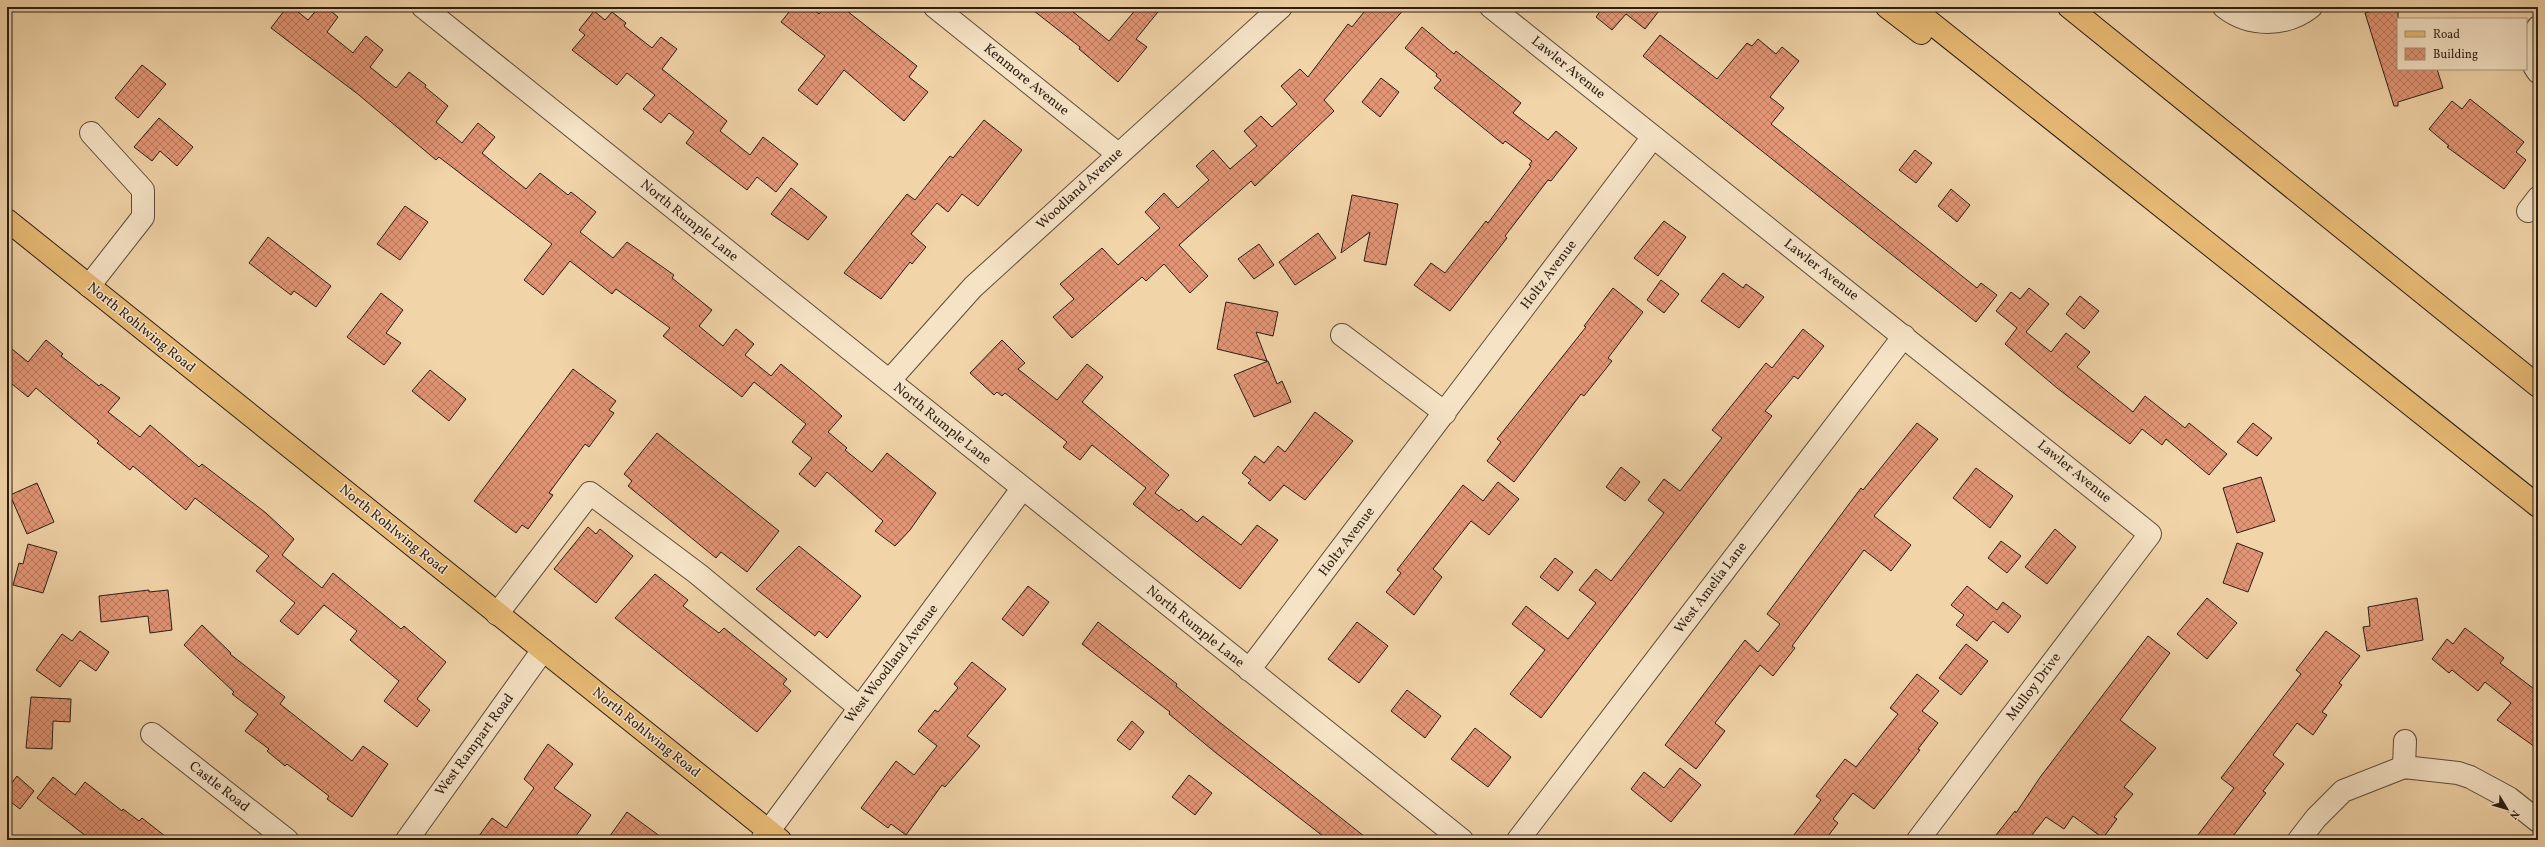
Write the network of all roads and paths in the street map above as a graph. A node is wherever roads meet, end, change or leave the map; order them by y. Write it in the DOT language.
graph roads {
  1 [pos="423,7"];
  2 [pos="935,7"];
  3 [pos="1281,7"];
  4 [pos="1491,7"];
  5 [pos="1888,7"];
  6 [pos="1911,7"];
  7 [pos="2069,7"];
  8 [pos="2224,7"];
  9 [pos="2311,7"];
  10 [pos="2538,27"];
  11 [pos="2538,72"];
  12 [pos="91,133"];
  13 [pos="1653,137"];
  14 [pos="1118,154"];
  15 [pos="2115,169"];
  16 [pos="7,220"];
  17 [pos="89,286"];
  18 [pos="1342,335"];
  19 [pos="1904,336"];
  20 [pos="889,381"];
  21 [pos="2538,386"];
  22 [pos="1445,413"];
  23 [pos="1022,489"];
  24 [pos="2538,506"];
  25 [pos="2150,534"];
  26 [pos="497,614"];
  27 [pos="544,650"];
  28 [pos="1249,670"];
  29 [pos="860,708"];
  30 [pos="152,734"];
  31 [pos="2405,741"];
  32 [pos="2404,767"];
  33 [pos="2538,821"];
  34 [pos="770,837"];
  35 [pos="287,840"];
  36 [pos="407,840"];
  37 [pos="1462,840"];
  38 [pos="1518,840"];
  39 [pos="1918,840"];
  40 [pos="2299,840"];
  1 -- 20 [label="street, North Rumple Lane"];
  2 -- 14 [label="street, Kenmore Avenue"];
  3 -- 14 [label="street, Woodland Avenue"];
  4 -- 13 [label="street, Lawler Avenue"];
  5 -- 15 [label="main road"];
  6 -- 15 [label="main road"];
  7 -- 21 [label="main road"];
  8 -- 9 [label="street"];
  10 -- 11 [label="street"];
  12 -- 17 [label="street"];
  13 -- 19 [label="street, Lawler Avenue"];
  13 -- 22 [label="street, Holtz Avenue"];
  14 -- 20 [label="street, Woodland Avenue"];
  15 -- 24 [label="main road"];
  16 -- 17 [label="main road, North Rohlwing Road"];
  17 -- 26 [label="main road, North Rohlwing Road"];
  18 -- 22 [label="street"];
  19 -- 25 [label="street, Lawler Avenue"];
  19 -- 38 [label="street, West Amelia Lane"];
  20 -- 23 [label="street, North Rumple Lane"];
  22 -- 28 [label="street, Holtz Avenue"];
  23 -- 28 [label="street, North Rumple Lane"];
  23 -- 29 [label="street, West Woodland Avenue"];
  25 -- 39 [label="street, Mulloy Drive"];
  26 -- 27 [label="main road, North Rohlwing Road"];
  26 -- 29 [label="street"];
  27 -- 34 [label="main road, North Rohlwing Road"];
  27 -- 36 [label="street, West Rampart Road"];
  28 -- 37 [label="street, North Rumple Lane"];
  29 -- 34 [label="street, West Woodland Avenue"];
  30 -- 35 [label="street, Castle Road"];
  31 -- 32 [label="street"];
  32 -- 33 [label="street"];
  32 -- 40 [label="street"];
}
